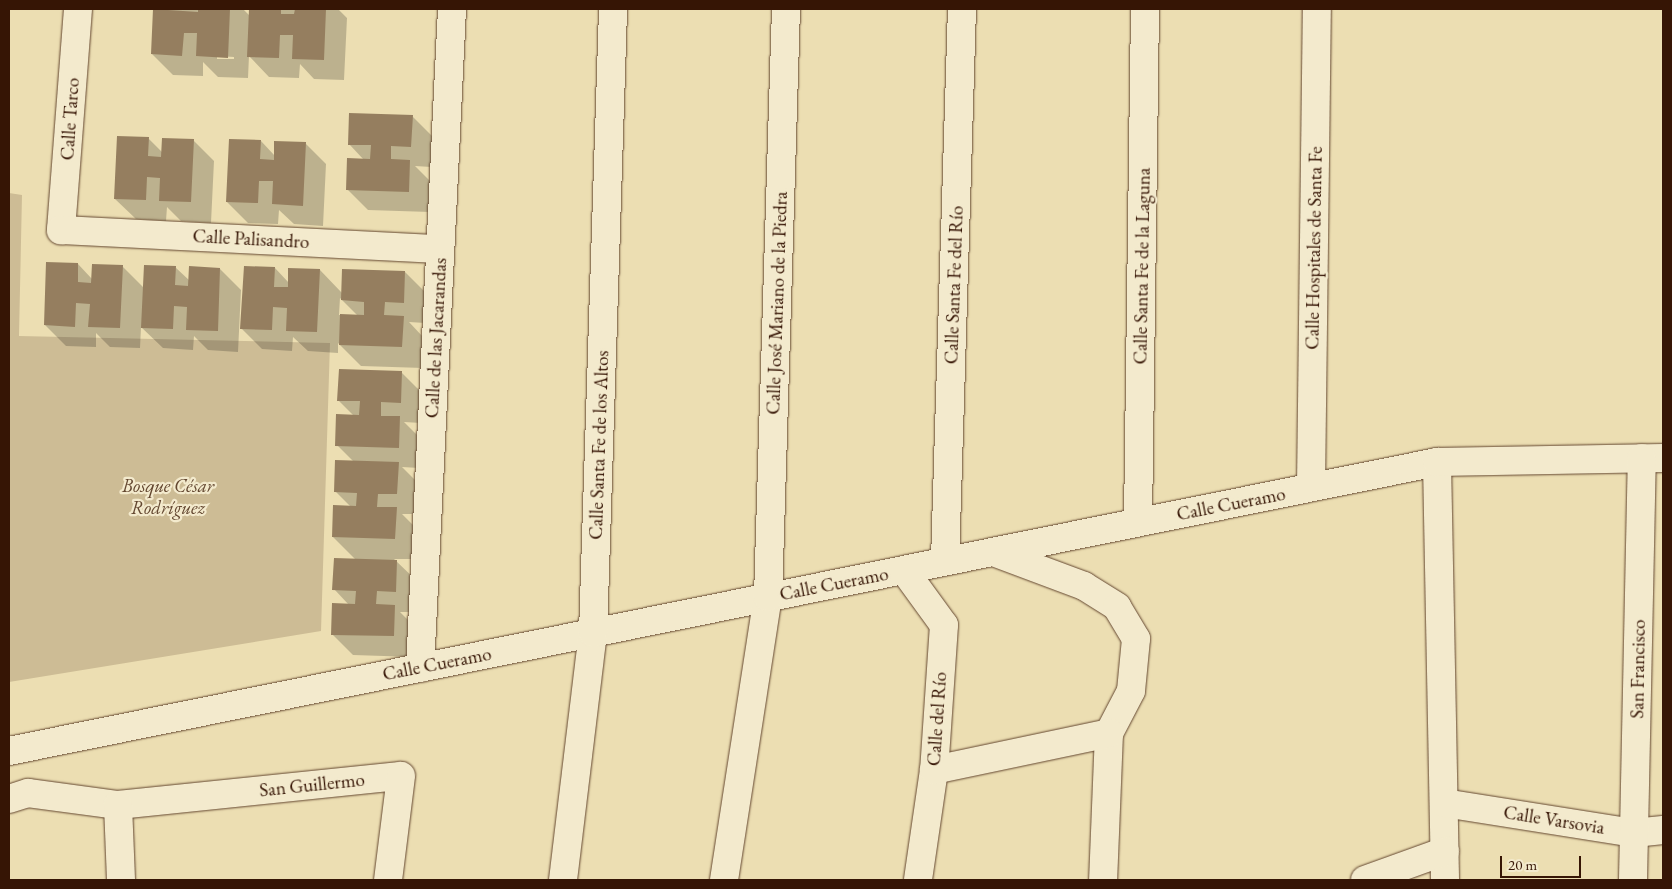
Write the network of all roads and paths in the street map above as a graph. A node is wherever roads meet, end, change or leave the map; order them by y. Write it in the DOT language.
graph roads {
  1 [pos="78,9"];
  2 [pos="452,9"];
  3 [pos="613,9"];
  4 [pos="786,9"];
  5 [pos="962,9"];
  6 [pos="1145,9"];
  7 [pos="1317,9"];
  8 [pos="61,230"];
  9 [pos="440,248"];
  10 [pos="1653,458"];
  11 [pos="1437,462"];
  12 [pos="1311,487"];
  13 [pos="1138,522"];
  14 [pos="993,552"];
  15 [pos="946,561"];
  16 [pos="904,570"];
  17 [pos="768,597"];
  18 [pos="593,633"];
  19 [pos="420,668"];
  20 [pos="1110,733"];
  21 [pos="9,751"];
  22 [pos="934,770"];
  23 [pos="9,799"];
  24 [pos="1444,802"];
  25 [pos="118,805"];
  26 [pos="1663,830"];
  27 [pos="1634,833"];
  28 [pos="1445,851"];
  29 [pos="121,880"];
  30 [pos="388,880"];
  31 [pos="563,880"];
  32 [pos="724,880"];
  33 [pos="918,880"];
  34 [pos="1104,880"];
  35 [pos="1365,880"];
  36 [pos="1445,880"];
  37 [pos="1633,880"];
  1 -- 8 [label="street, Calle Tarco"];
  2 -- 9 [label="street, Calle de las Jacarandas"];
  3 -- 18 [label="street, Calle Santa Fe de los Altos"];
  4 -- 17 [label="street, Calle José Mariano de la Piedra"];
  5 -- 15 [label="street, Calle Santa Fe del Río"];
  6 -- 13 [label="street, Calle Santa Fe de la Laguna"];
  7 -- 12 [label="street, Calle Hospitales de Santa Fe"];
  8 -- 9 [label="street, Calle Palisandro"];
  9 -- 19 [label="street, Calle de las Jacarandas"];
  10 -- 11 [label="street, Calle Cueramo"];
  10 -- 27 [label="street, San Francisco"];
  11 -- 12 [label="street, Calle Cueramo"];
  11 -- 24 [label="street"];
  12 -- 13 [label="street, Calle Cueramo"];
  13 -- 14 [label="street, Calle Cueramo"];
  14 -- 15 [label="street, Calle Cueramo"];
  14 -- 20 [label="street"];
  15 -- 16 [label="street, Calle Cueramo"];
  16 -- 17 [label="street, Calle Cueramo"];
  16 -- 22 [label="street, Calle del Río"];
  17 -- 18 [label="street, Calle Cueramo"];
  17 -- 32 [label="street, Calle José Mariano de la Piedra"];
  18 -- 19 [label="street, Calle Cueramo"];
  18 -- 31 [label="street, Calle Santa Fe de los Altos"];
  19 -- 21 [label="street, Calle Cueramo"];
  20 -- 22 [label="street"];
  20 -- 34 [label="street"];
  22 -- 33 [label="street, Calle del Río"];
  23 -- 25 [label="street, San Guillermo"];
  24 -- 27 [label="street, Calle Varsovia"];
  24 -- 28 [label="street"];
  25 -- 29 [label="street"];
  25 -- 30 [label="street, San Guillermo"];
  26 -- 27 [label="street, Calle Varsovia"];
  27 -- 37 [label="street, San Francisco"];
  28 -- 35 [label="street"];
  28 -- 36 [label="street"];
}
